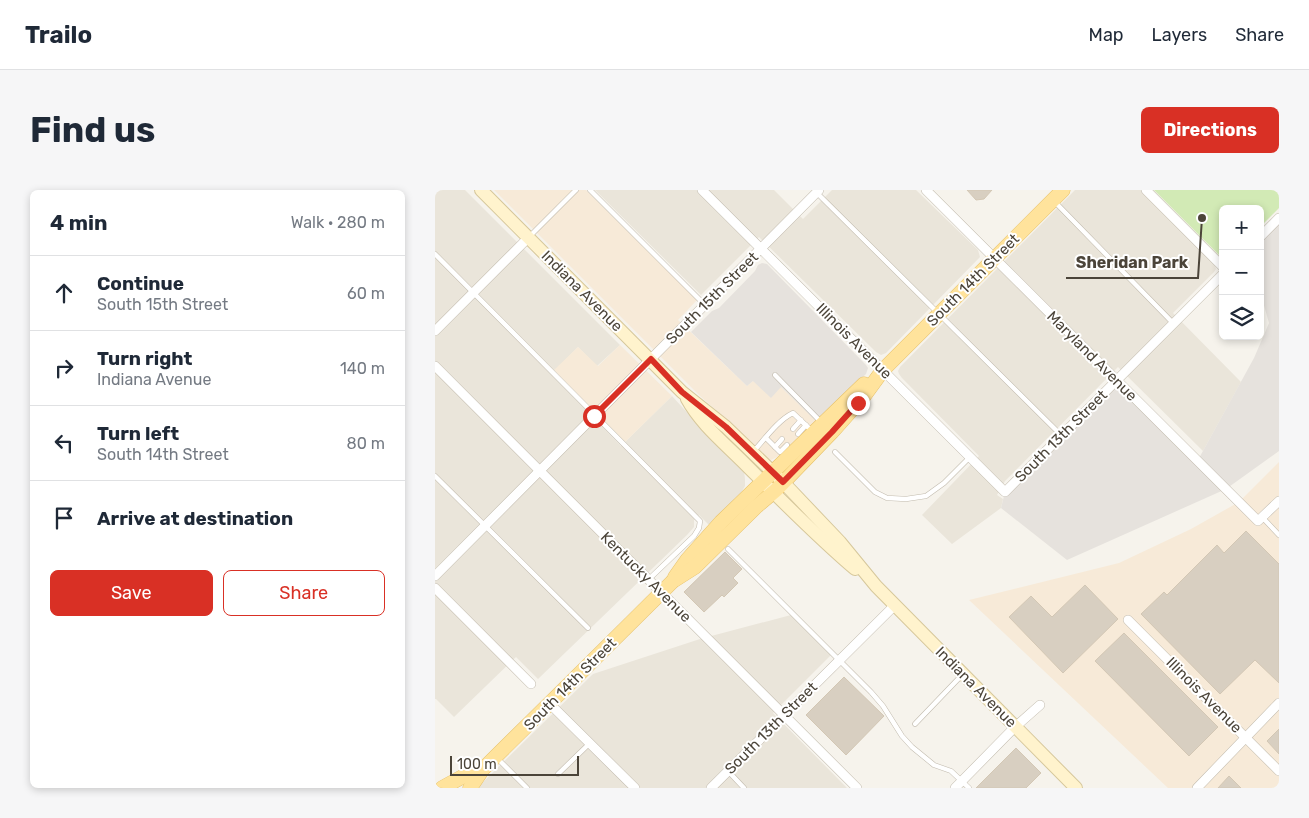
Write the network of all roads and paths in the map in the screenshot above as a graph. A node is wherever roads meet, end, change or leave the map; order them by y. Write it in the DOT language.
graph roads {
  1 [pos="481,190"];
  2 [pos="575,190"];
  3 [pos="590,190"];
  4 [pos="702,190"];
  5 [pos="926,190"];
  6 [pos="1146,190"];
  7 [pos="817,191"];
  8 [pos="1057,195"];
  9 [pos="1279,218"];
  10 [pos="1264,232"];
  11 [pos="528,238"];
  12 [pos="761,249"];
  13 [pos="435,254"];
  14 [pos="994,258"];
  15 [pos="1219,263"];
  16 [pos="1219,278"];
  17 [pos="474,292"];
  18 [pos="705,305"];
  19 [pos="939,314"];
  20 [pos="1173,323"];
  21 [pos="435,331"];
  22 [pos="651,359"];
  23 [pos="435,366"];
  24 [pos="883,370"];
  25 [pos="775,376"];
  26 [pos="1117,380"];
  27 [pos="682,392"];
  28 [pos="594,416"];
  29 [pos="801,420"];
  30 [pos="814,427"];
  31 [pos="793,429"];
  32 [pos="798,434"];
  33 [pos="1062,436"];
  34 [pos="766,438"];
  35 [pos="783,439"];
  36 [pos="787,444"];
  37 [pos="775,447"];
  38 [pos="753,452"];
  39 [pos="835,452"];
  40 [pos="970,457"];
  41 [pos="540,471"];
  42 [pos="773,471"];
  43 [pos="435,476"];
  44 [pos="763,482"];
  45 [pos="783,482"];
  46 [pos="773,492"];
  47 [pos="1005,492"];
  48 [pos="1279,501"];
  49 [pos="752,502"];
  50 [pos="1260,519"];
  51 [pos="485,526"];
  52 [pos="1279,535"];
  53 [pos="727,549"];
  54 [pos="435,576"];
  55 [pos="648,580"];
  56 [pos="877,586"];
  57 [pos="435,588"];
  58 [pos="895,605"];
  59 [pos="1128,620"];
  60 [pos="588,628"];
  61 [pos="839,660"];
  62 [pos="963,674"];
  63 [pos="531,684"];
  64 [pos="555,699"];
  65 [pos="1279,703"];
  66 [pos="1040,705"];
  67 [pos="784,715"];
  68 [pos="915,724"];
  69 [pos="1015,727"];
  70 [pos="1245,737"];
  71 [pos="590,743"];
  72 [pos="496,757"];
  73 [pos="483,769"];
  74 [pos="727,771"];
  75 [pos="1279,771"];
  76 [pos="558,774"];
  77 [pos="962,781"];
  78 [pos="441,788"];
  79 [pos="470,788"];
  80 [pos="527,788"];
  81 [pos="635,788"];
  82 [pos="711,788"];
  83 [pos="744,788"];
  84 [pos="857,788"];
  85 [pos="955,788"];
  86 [pos="969,788"];
  87 [pos="1076,788"];
  88 [pos="1197,788"];
  1 -- 11 [label="main road, Indiana Avenue"];
  2 -- 11 [label="lane"];
  3 -- 18 [label="lane"];
  4 -- 12 [label="street, Illinois Avenue"];
  5 -- 14 [label="street, Maryland Avenue"];
  6 -- 15 [label="street"];
  7 -- 12 [label="street, South 15th Street"];
  7 -- 19 [label="lane"];
  8 -- 14 [label="main road, South 14th Street"];
  8 -- 20 [label="lane"];
  9 -- 10 [label="street"];
  11 -- 17 [label="street"];
  11 -- 22 [label="main road, Indiana Avenue"];
  12 -- 18 [label="street, South 15th Street"];
  12 -- 24 [label="street, Illinois Avenue"];
  13 -- 17 [label="lane"];
  14 -- 19 [label="main road, South 14th Street"];
  14 -- 26 [label="street, Maryland Avenue"];
  16 -- 20 [label="street, South 13th Street"];
  17 -- 21 [label="street"];
  17 -- 28 [label="lane"];
  18 -- 22 [label="street, South 15th Street"];
  19 -- 24 [label="main road, South 14th Street"];
  19 -- 33 [label="lane"];
  20 -- 26 [label="street, South 13th Street"];
  22 -- 27 [label="main road, Indiana Avenue"];
  22 -- 28 [label="street, South 15th Street"];
  23 -- 41 [label="street, Kentucky Avenue"];
  24 -- 30 [label="main road, South 14th Street"];
  24 -- 40 [label="street, Illinois Avenue"];
  24 -- 45 [label="main road, South 14th Street"];
  25 -- 30 [label="lane"];
  26 -- 33 [label="street, South 13th Street"];
  26 -- 50 [label="street, Maryland Avenue"];
  27 -- 38 [label="main road, Indiana Avenue"];
  27 -- 44 [label="main road, Indiana Avenue"];
  28 -- 41 [label="street, South 15th Street"];
  28 -- 55 [label="lane"];
  29 -- 30 [label="lane"];
  29 -- 31 [label="lane"];
  29 -- 34 [label="lane"];
  30 -- 32 [label="lane"];
  30 -- 42 [label="main road, South 14th Street"];
  33 -- 47 [label="street, South 13th Street"];
  34 -- 37 [label="lane"];
  34 -- 38 [label="lane"];
  35 -- 37 [label="lane"];
  36 -- 37 [label="lane"];
  38 -- 42 [label="main road, Indiana Avenue"];
  39 -- 40 [label="lane"];
  40 -- 47 [label="street, Illinois Avenue"];
  41 -- 51 [label="street, South 15th Street"];
  41 -- 55 [label="street, Kentucky Avenue"];
  42 -- 44 [label="main road, South 14th Street"];
  42 -- 45 [label="main road, Indiana Avenue"];
  43 -- 51 [label="lane"];
  44 -- 46 [label="main road, Indiana Avenue"];
  44 -- 49 [label="main road, South 14th Street"];
  45 -- 46 [label="main road, South 14th Street"];
  45 -- 56 [label="main road, Indiana Avenue"];
  46 -- 49 [label="main road, South 14th Street"];
  46 -- 56 [label="main road, Indiana Avenue"];
  48 -- 50 [label="street"];
  49 -- 64 [label="main road, South 14th Street, bridge"];
  50 -- 52 [label="lane"];
  51 -- 54 [label="street, South 15th Street"];
  51 -- 60 [label="lane"];
  53 -- 61 [label="lane"];
  55 -- 67 [label="street, Kentucky Avenue"];
  56 -- 58 [label="main road, Indiana Avenue"];
  57 -- 63 [label="street"];
  58 -- 61 [label="street, South 13th Street"];
  58 -- 62 [label="main road, Indiana Avenue"];
  59 -- 70 [label="street, Illinois Avenue"];
  61 -- 67 [label="street, South 13th Street"];
  61 -- 77 [label="lane"];
  62 -- 68 [label="lane"];
  62 -- 69 [label="main road, Indiana Avenue"];
  64 -- 71 [label="street"];
  64 -- 72 [label="main road, South 14th Street"];
  65 -- 70 [label="street"];
  66 -- 69 [label="street"];
  67 -- 74 [label="street, South 13th Street"];
  67 -- 84 [label="street, Kentucky Avenue"];
  69 -- 77 [label="street"];
  69 -- 87 [label="main road, Indiana Avenue"];
  70 -- 75 [label="street, Illinois Avenue"];
  70 -- 88 [label="street"];
  71 -- 76 [label="lane"];
  71 -- 81 [label="street"];
  72 -- 73 [label="main road, South 14th Street"];
  72 -- 80 [label="lane"];
  73 -- 78 [label="main road"];
  73 -- 79 [label="main road, South 14th Street"];
  74 -- 82 [label="street, South 13th Street"];
  74 -- 83 [label="lane"];
  77 -- 85 [label="street"];
  77 -- 86 [label="lane"];
}
